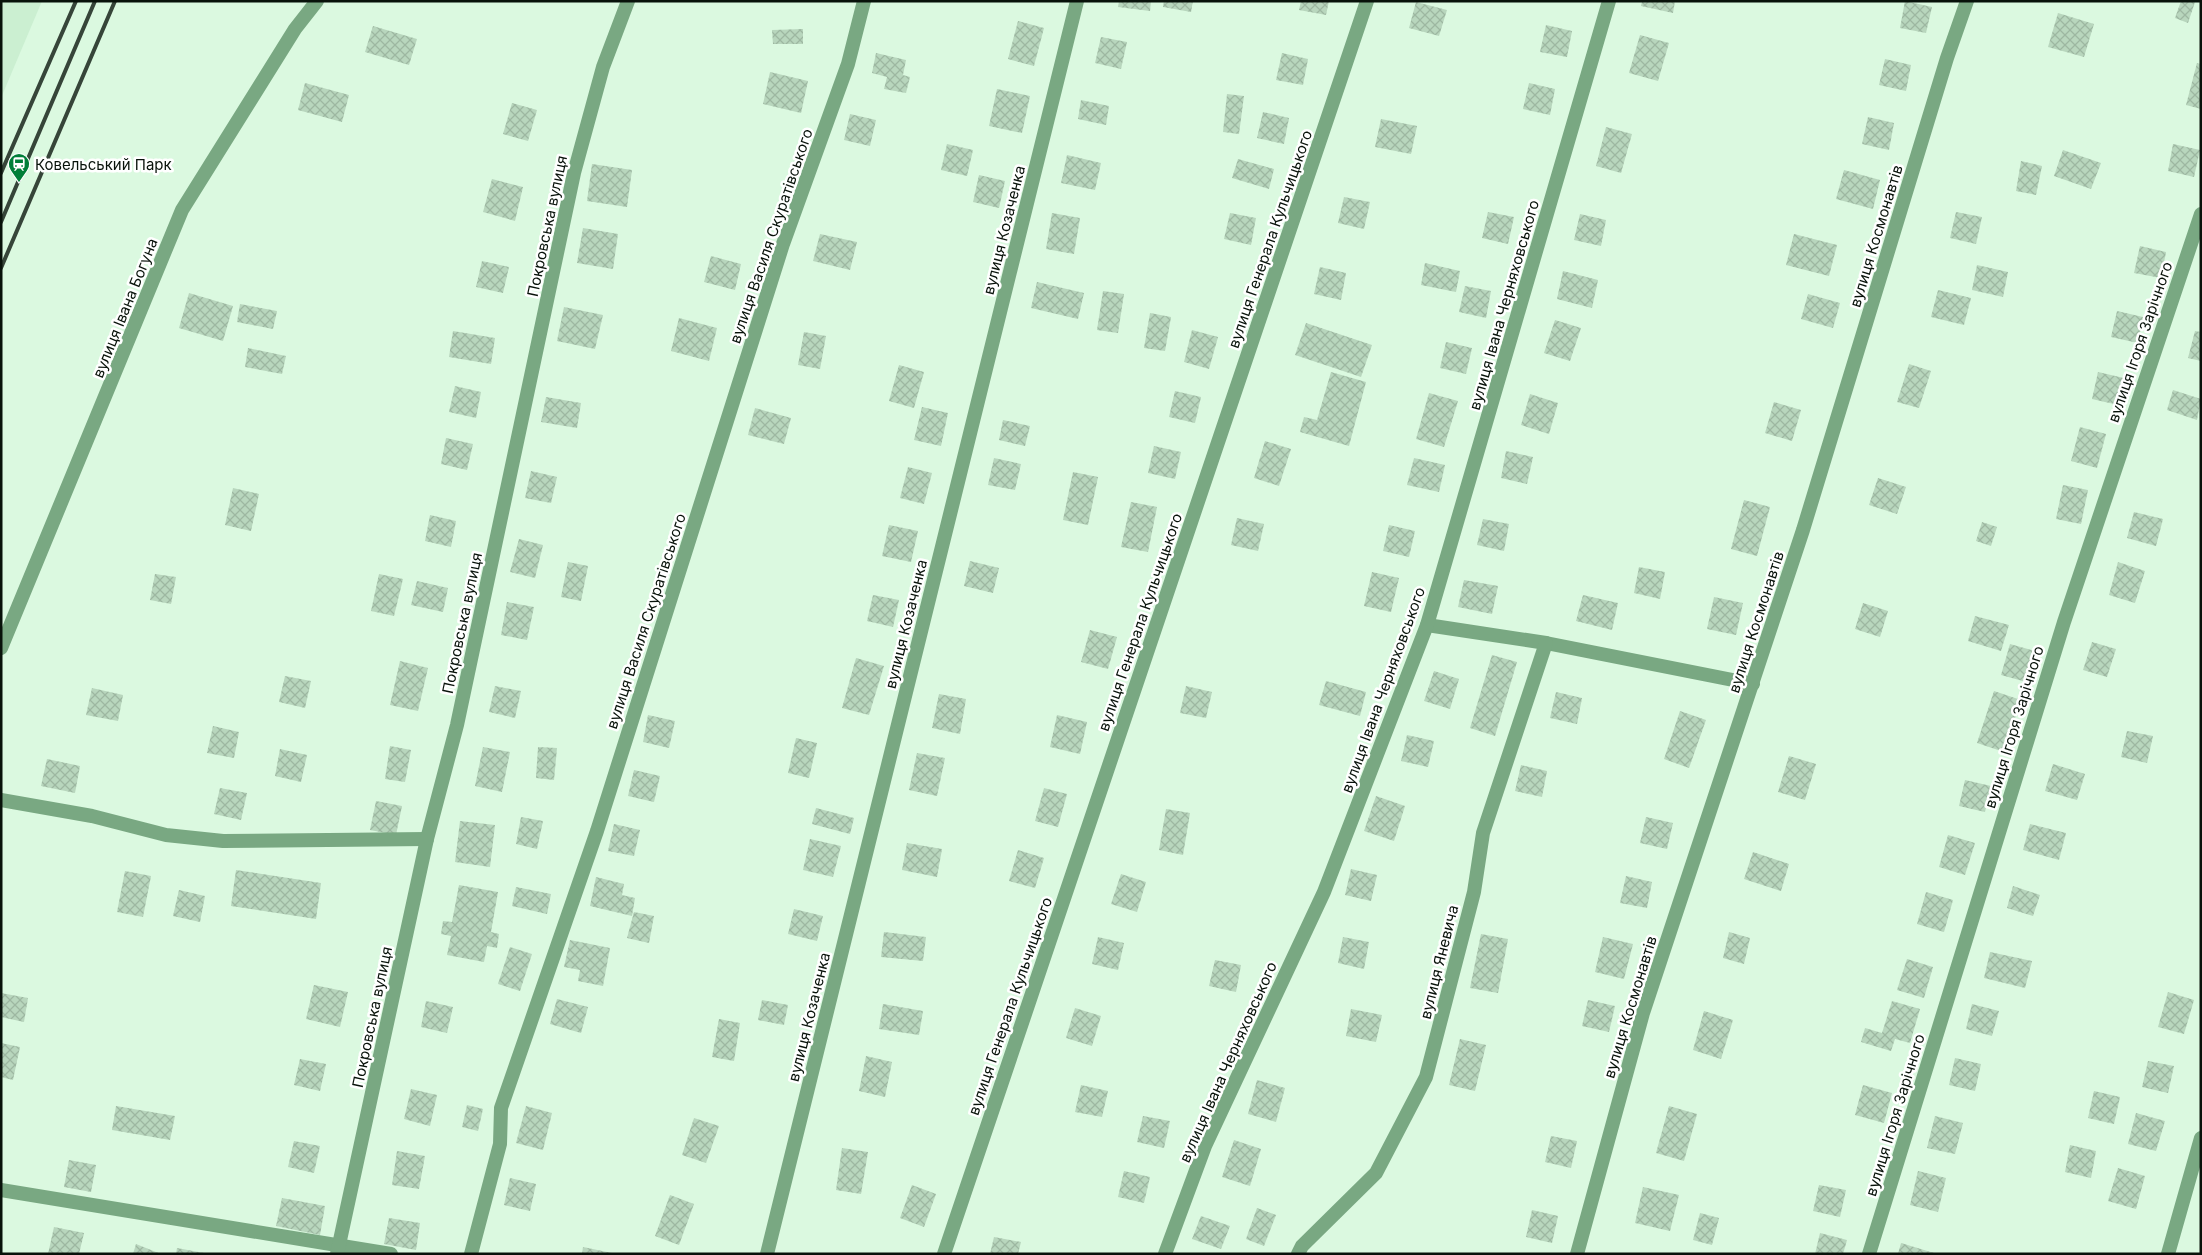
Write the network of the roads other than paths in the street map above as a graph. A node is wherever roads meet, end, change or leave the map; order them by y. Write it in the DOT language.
graph roads {
  1 [pos="317,1"];
  2 [pos="628,1"];
  3 [pos="864,1"];
  4 [pos="1077,1"];
  5 [pos="1367,1"];
  6 [pos="1609,1"];
  7 [pos="1967,1"];
  8 [pos="2201,214"];
  9 [pos="1427,625"];
  10 [pos="1546,643"];
  11 [pos="1,648"];
  12 [pos="1753,684"];
  13 [pos="1,800"];
  14 [pos="427,839"];
  15 [pos="2201,1138"];
  16 [pos="1,1190"];
  17 [pos="338,1250"];
  18 [pos="390,1254"];
  19 [pos="471,1254"];
  20 [pos="767,1254"];
  21 [pos="944,1254"];
  22 [pos="1165,1254"];
  23 [pos="1298,1254"];
  24 [pos="1577,1254"];
  25 [pos="1869,1254"];
  26 [pos="2168,1254"];
  1 -- 11 [label="street, вулиця Івана Богуна"];
  2 -- 14 [label="street, Покровська вулиця"];
  3 -- 19 [label="street, вулиця Василя Скуратівського"];
  4 -- 20 [label="street, вулиця Козаченка"];
  5 -- 21 [label="street, вулиця Генерала Кульчицького"];
  6 -- 9 [label="street, вулиця Івана Черняховського"];
  7 -- 12 [label="street, вулиця Космонавтів"];
  8 -- 25 [label="street, вулиця Ігоря Зарічного"];
  9 -- 10 [label="street"];
  9 -- 22 [label="street, вулиця Івана Черняховського"];
  10 -- 12 [label="street"];
  10 -- 23 [label="street, вулиця Яневича"];
  12 -- 24 [label="street, вулиця Космонавтів"];
  13 -- 14 [label="street"];
  14 -- 17 [label="street, Покровська вулиця"];
  15 -- 26 [label="street"];
  16 -- 17 [label="street"];
  17 -- 18 [label="street"];
}
